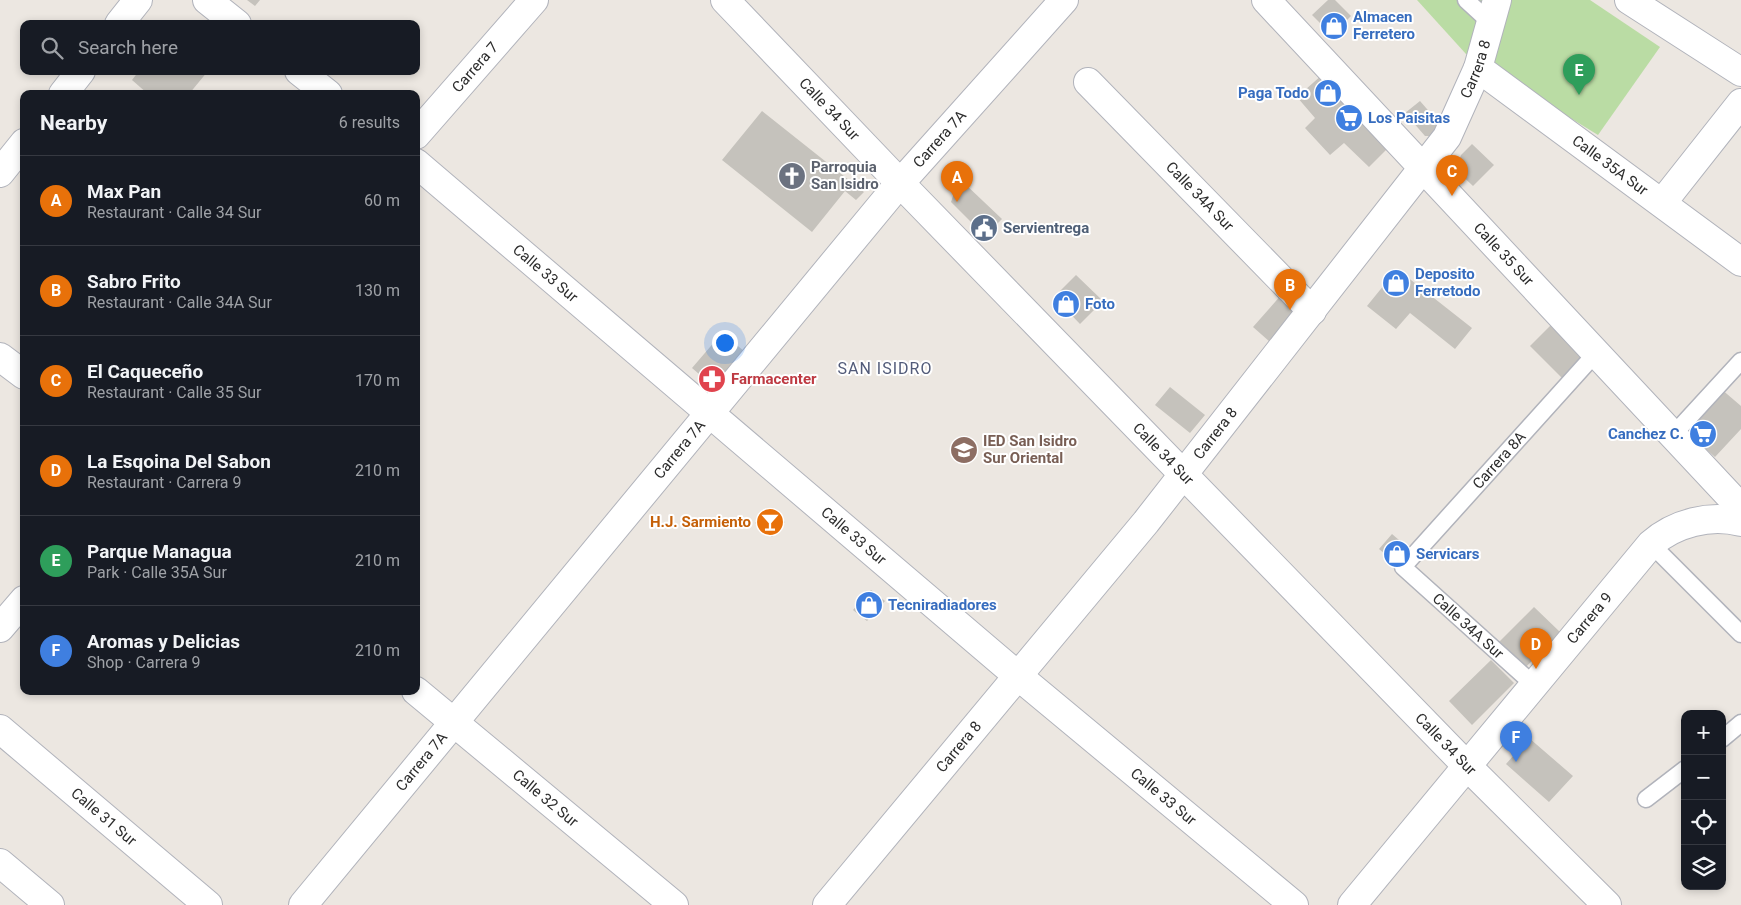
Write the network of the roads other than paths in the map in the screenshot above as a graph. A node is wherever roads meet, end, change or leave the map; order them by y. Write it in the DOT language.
graph roads {
  1 [pos="138,0"];
  2 [pos="207,0"];
  3 [pos="534,0"];
  4 [pos="725,0"];
  5 [pos="1064,0"];
  6 [pos="1266,0"];
  7 [pos="1466,0"];
  8 [pos="1629,0"];
  9 [pos="1494,11"];
  10 [pos="122,20"];
  11 [pos="232,20"];
  12 [pos="1478,68"];
  13 [pos="1741,72"];
  14 [pos="78,75"];
  15 [pos="304,75"];
  16 [pos="1088,82"];
  17 [pos="66,90"];
  18 [pos="323,90"];
  19 [pos="1741,103"];
  20 [pos="420,130"];
  21 [pos="20,148"];
  22 [pos="420,166"];
  23 [pos="1423,168"];
  24 [pos="0,173"];
  25 [pos="900,183"];
  26 [pos="1662,203"];
  27 [pos="1741,262"];
  28 [pos="1312,311"];
  29 [pos="1596,353"];
  30 [pos="0,357"];
  31 [pos="1741,361"];
  32 [pos="20,372"];
  33 [pos="710,412"];
  34 [pos="1673,435"];
  35 [pos="1184,474"];
  36 [pos="1741,508"];
  37 [pos="1741,522"];
  38 [pos="1650,544"];
  39 [pos="1403,567"];
  40 [pos="20,605"];
  41 [pos="0,628"];
  42 [pos="1741,634"];
  43 [pos="1018,676"];
  44 [pos="1534,685"];
  45 [pos="420,694"];
  46 [pos="454,723"];
  47 [pos="1741,723"];
  48 [pos="0,729"];
  49 [pos="1726,736"];
  50 [pos="1467,766"];
  51 [pos="1681,772"];
  52 [pos="1646,799"];
  53 [pos="0,862"];
  54 [pos="50,905"];
  55 [pos="208,905"];
  56 [pos="303,905"];
  57 [pos="674,905"];
  58 [pos="827,905"];
  59 [pos="1294,905"];
  60 [pos="1352,905"];
  61 [pos="1607,905"];
  1 -- 10 [label="street"];
  2 -- 11 [label="street"];
  3 -- 20 [label="street, Carrera 7"];
  4 -- 25 [label="street, Calle 34 Sur"];
  5 -- 25 [label="street, Carrera 7A"];
  6 -- 23 [label="street, Calle 35 Sur"];
  7 -- 9 [label="lane"];
  8 -- 13 [label="street"];
  9 -- 12 [label="street, Carrera 8"];
  12 -- 23 [label="street, Carrera 8"];
  12 -- 26 [label="street, Calle 35A Sur"];
  14 -- 17 [label="street"];
  15 -- 18 [label="street"];
  16 -- 28 [label="street, Calle 34A Sur"];
  19 -- 26 [label="street"];
  21 -- 24 [label="street"];
  22 -- 33 [label="street, Calle 33 Sur"];
  23 -- 28 [label="street, Carrera 8"];
  23 -- 29 [label="street, Calle 35 Sur"];
  25 -- 33 [label="street, Carrera 7A"];
  25 -- 35 [label="street, Calle 34 Sur"];
  26 -- 27 [label="street, Calle 35A Sur"];
  28 -- 35 [label="street, Carrera 8"];
  29 -- 34 [label="street, Calle 35 Sur"];
  29 -- 39 [label="lane, Carrera 8A"];
  30 -- 32 [label="street"];
  31 -- 34 [label="lane"];
  33 -- 43 [label="street, Calle 33 Sur"];
  33 -- 46 [label="street, Carrera 7A"];
  34 -- 36 [label="street, Calle 35 Sur"];
  35 -- 43 [label="street, Carrera 8"];
  35 -- 50 [label="street, Calle 34 Sur"];
  37 -- 38 [label="street, Carrera 9"];
  38 -- 42 [label="lane"];
  38 -- 44 [label="street, Carrera 9"];
  39 -- 44 [label="lane, Calle 34A Sur"];
  40 -- 41 [label="street"];
  43 -- 58 [label="street, Carrera 8"];
  43 -- 59 [label="street, Calle 33 Sur"];
  44 -- 50 [label="street, Carrera 9"];
  45 -- 46 [label="street, Calle 32 Sur"];
  46 -- 56 [label="street, Carrera 7A"];
  46 -- 57 [label="street, Calle 32 Sur"];
  47 -- 49 [label="lane"];
  48 -- 55 [label="street, Calle 31 Sur"];
  50 -- 60 [label="street, Carrera 9"];
  50 -- 61 [label="street, Calle 34 Sur"];
  51 -- 52 [label="lane"];
  53 -- 54 [label="street"];
}
